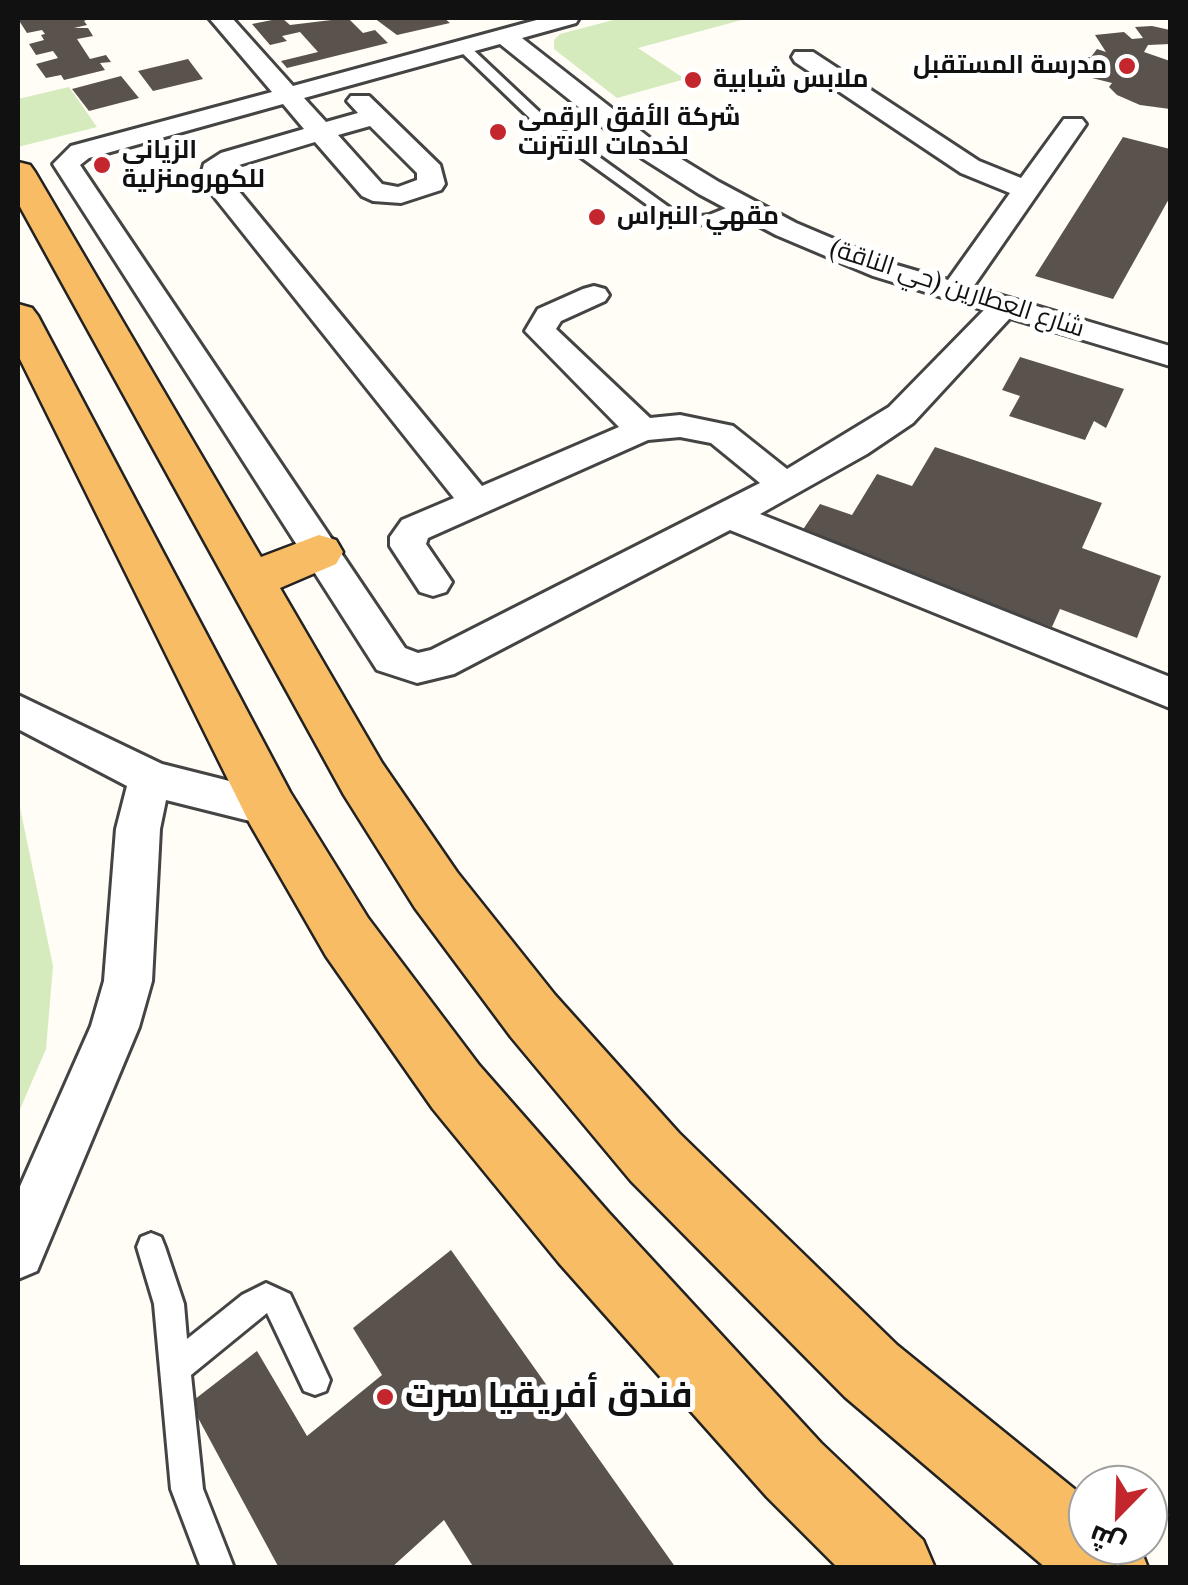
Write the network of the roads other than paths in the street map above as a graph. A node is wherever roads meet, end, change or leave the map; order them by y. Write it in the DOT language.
graph roads {
  1 [pos="220,18"];
  2 [pos="535,24"];
  3 [pos="463,47"];
  4 [pos="804,57"];
  5 [pos="288,95"];
  6 [pos="1073,124"];
  7 [pos="321,132"];
  8 [pos="18,172"];
  9 [pos="1026,190"];
  10 [pos="741,206"];
  11 [pos="954,292"];
  12 [pos="594,294"];
  13 [pos="1004,307"];
  14 [pos="18,316"];
  15 [pos="1170,356"];
  16 [pos="642,430"];
  17 [pos="785,485"];
  18 [pos="476,502"];
  19 [pos="729,516"];
  20 [pos="318,552"];
  21 [pos="248,582"];
  22 [pos="433,582"];
  23 [pos="1170,693"];
  24 [pos="18,711"];
  25 [pos="150,778"];
  26 [pos="270,808"];
  27 [pos="151,1247"];
  28 [pos="18,1252"];
  29 [pos="175,1370"];
  30 [pos="316,1380"];
  31 [pos="834,1508"];
  32 [pos="218,1568"];
  33 [pos="838,1568"];
  34 [pos="896,1568"];
  35 [pos="1108,1568"];
  1 -- 5 [label="street"];
  2 -- 3 [label="street"];
  2 -- 10 [label="street, شارع العطارين (حي الناقة)"];
  3 -- 5 [label="street"];
  3 -- 10 [label="lane"];
  4 -- 9 [label="street"];
  5 -- 7 [label="street"];
  5 -- 20 [label="street"];
  6 -- 9 [label="street"];
  7 -- 7 [label="street"];
  7 -- 18 [label="street"];
  8 -- 21 [label="highway"];
  9 -- 11 [label="street"];
  10 -- 11 [label="street, شارع العطارين (حي الناقة)"];
  11 -- 13 [label="street, شارع العطارين (حي الناقة)"];
  12 -- 16 [label="street"];
  13 -- 15 [label="street, شارع العطارين (حي الناقة)"];
  13 -- 17 [label="street"];
  14 -- 26 [label="highway"];
  16 -- 17 [label="street"];
  16 -- 18 [label="street"];
  17 -- 19 [label="street"];
  18 -- 22 [label="street"];
  19 -- 20 [label="street"];
  19 -- 23 [label="street"];
  20 -- 21 [label="highway"];
  21 -- 35 [label="highway"];
  24 -- 25 [label="street"];
  25 -- 26 [label="street"];
  25 -- 28 [label="street"];
  26 -- 31 [label="highway"];
  27 -- 29 [label="lane"];
  29 -- 30 [label="lane"];
  29 -- 32 [label="lane"];
  31 -- 33 [label="street"];
  31 -- 34 [label="highway"];
}
